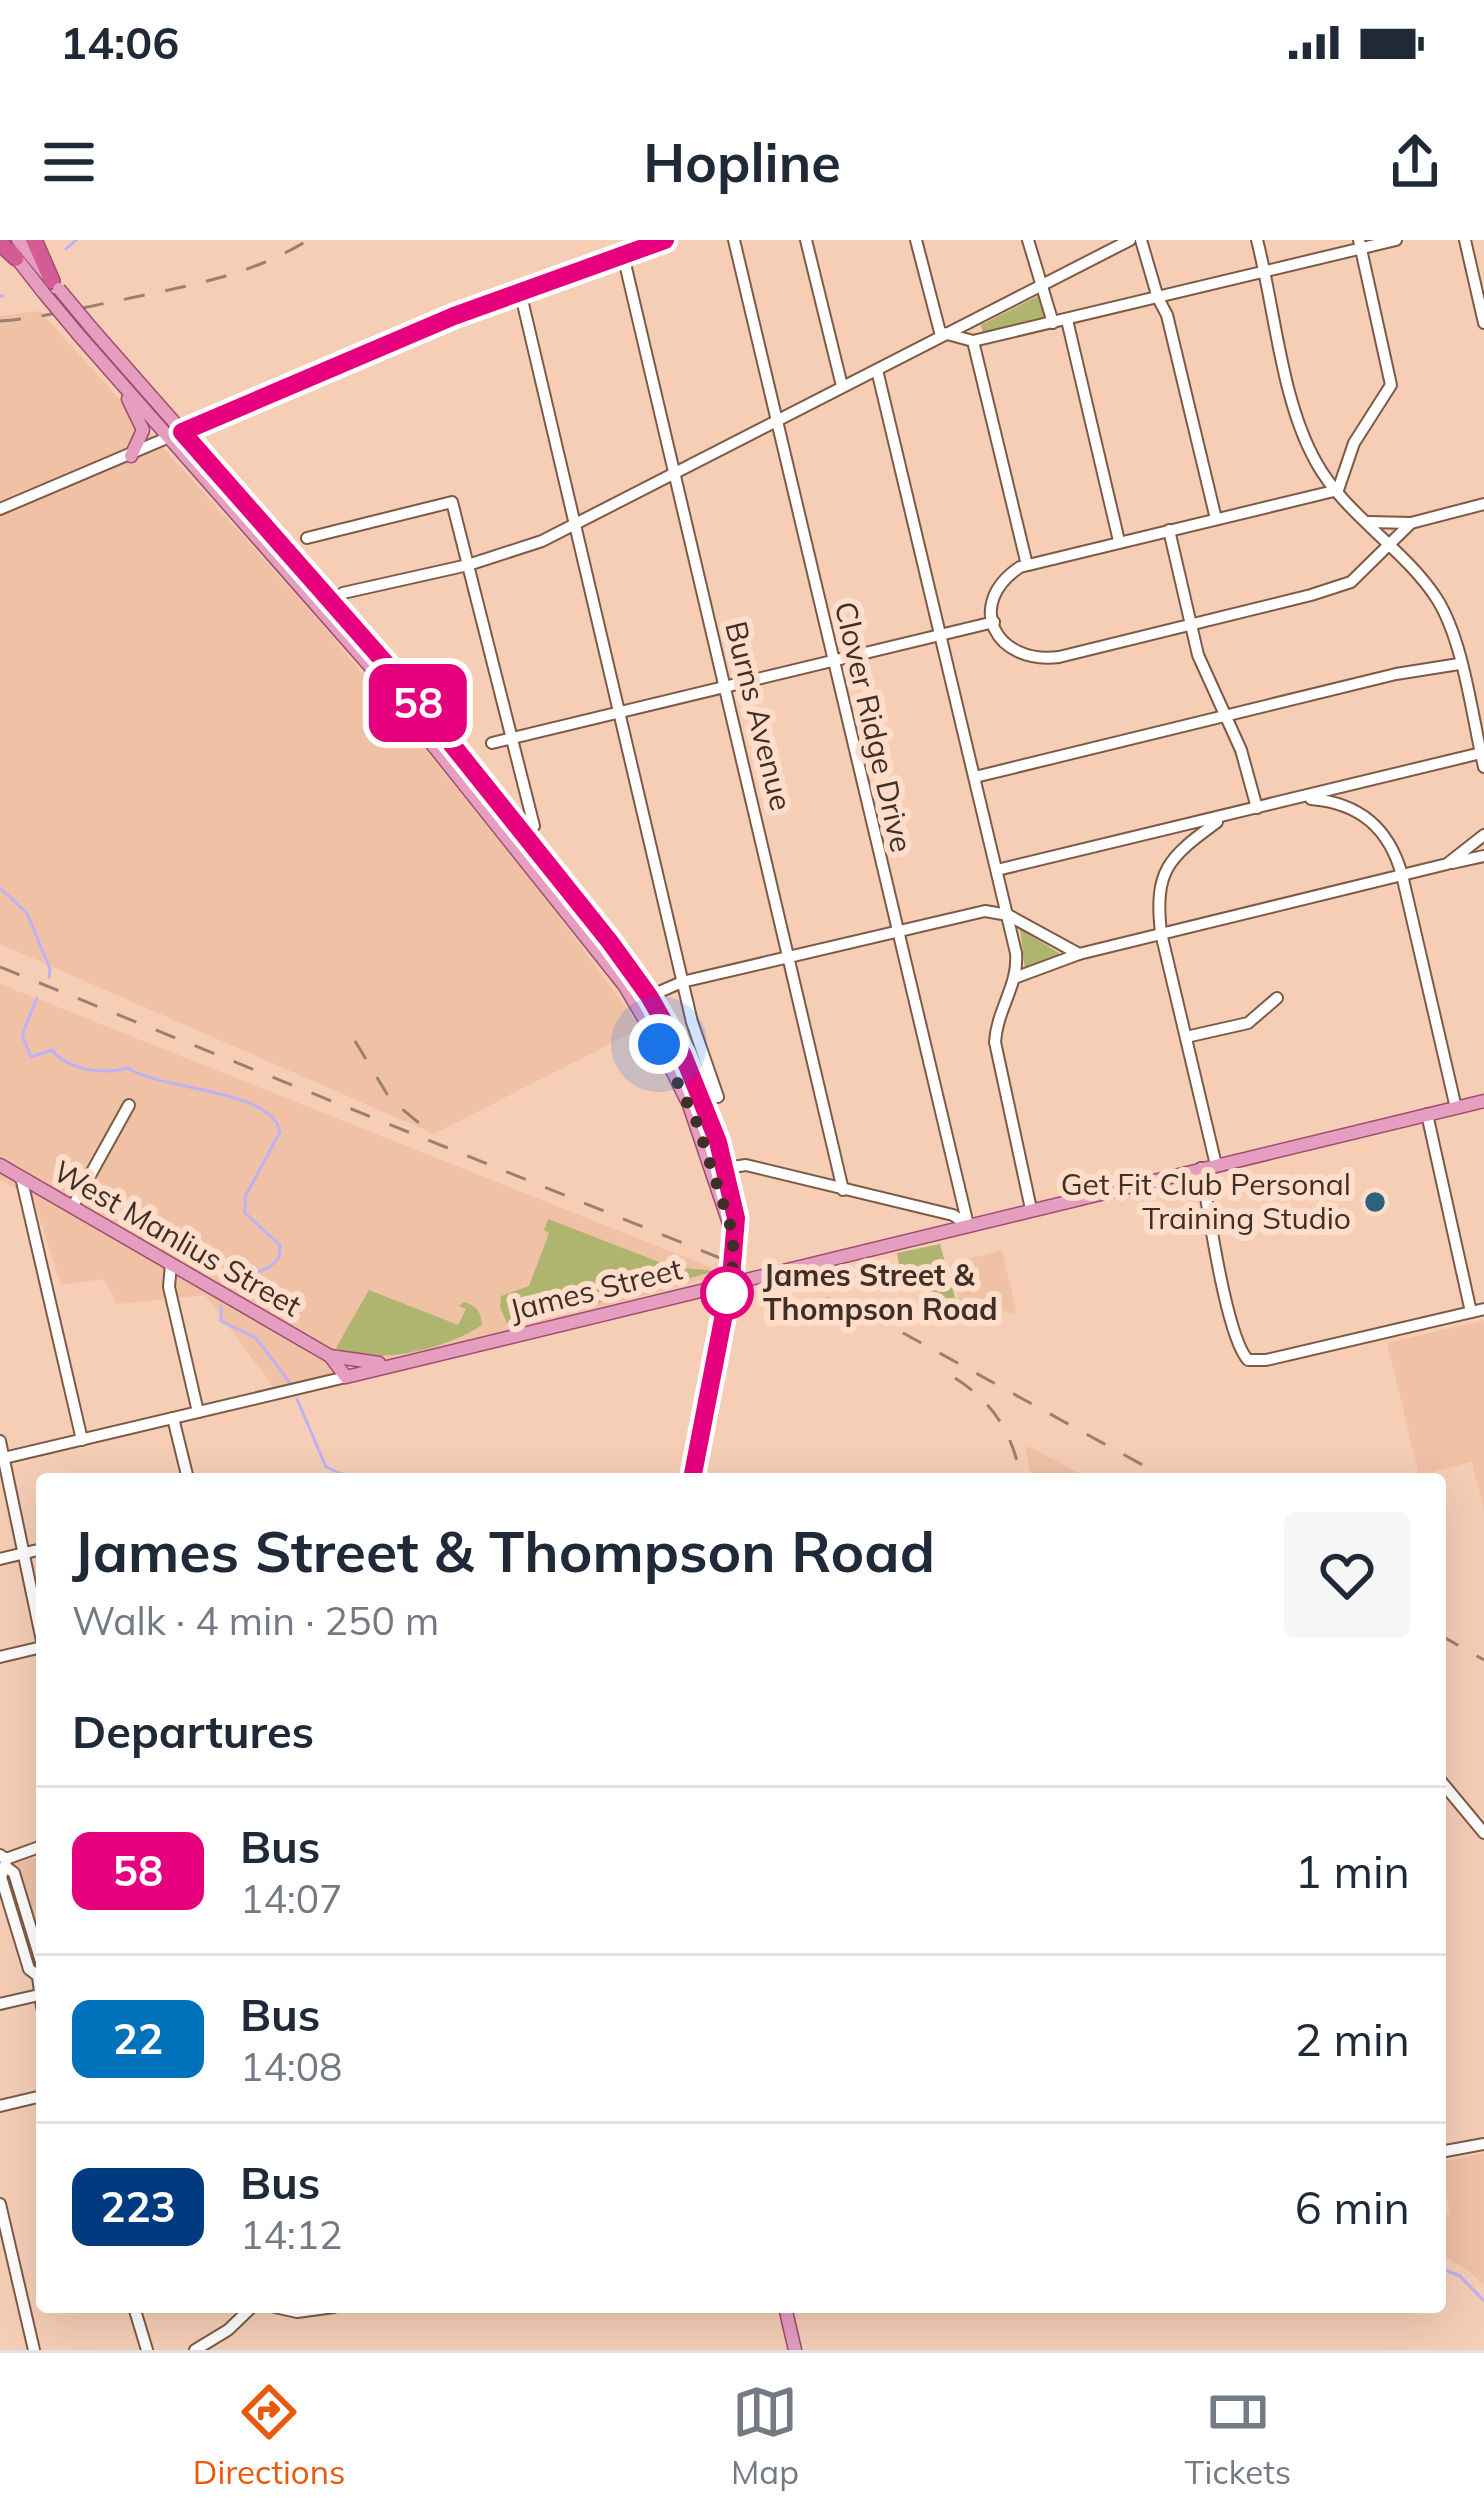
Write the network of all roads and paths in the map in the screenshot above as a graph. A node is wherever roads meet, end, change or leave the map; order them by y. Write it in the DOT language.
graph roads {
  1 [pos="18,240"];
  2 [pos="34,240"];
  3 [pos="665,240"];
  4 [pos="734,240"];
  5 [pos="806,240"];
  6 [pos="916,240"];
  7 [pos="1028,240"];
  8 [pos="1130,240"];
  9 [pos="1142,240"];
  10 [pos="1258,240"];
  11 [pos="1396,240"];
  12 [pos="1465,240"];
  13 [pos="2,242"];
  14 [pos="1360,244"];
  15 [pos="623,255"];
  16 [pos="16,258"];
  17 [pos="1266,273"];
  18 [pos="51,287"];
  19 [pos="1040,287"];
  20 [pos="520,291"];
  21 [pos="1158,298"];
  22 [pos="1067,320"];
  23 [pos="1053,323"];
  24 [pos="1484,323"];
  25 [pos="945,336"];
  26 [pos="973,340"];
  27 [pos="878,370"];
  28 [pos="111,373"];
  29 [pos="842,386"];
  30 [pos="777,423"];
  31 [pos="176,435"];
  32 [pos="131,456"];
  33 [pos="675,474"];
  34 [pos="1338,490"];
  35 [pos="1484,504"];
  36 [pos="0,509"];
  37 [pos="1216,519"];
  38 [pos="1369,522"];
  39 [pos="1411,523"];
  40 [pos="574,526"];
  41 [pos="1168,530"];
  42 [pos="307,538"];
  43 [pos="1118,542"];
  44 [pos="1390,545"];
  45 [pos="468,565"];
  46 [pos="1027,565"];
  47 [pos="343,593"];
  48 [pos="994,622"];
  49 [pos="1191,623"];
  50 [pos="941,634"];
  51 [pos="833,663"];
  52 [pos="1459,664"];
  53 [pos="726,688"];
  54 [pos="619,713"];
  55 [pos="1225,715"];
  56 [pos="512,739"];
  57 [pos="492,742"];
  58 [pos="1482,760"];
  59 [pos="975,777"];
  60 [pos="1354,784"];
  61 [pos="1292,801"];
  62 [pos="1346,806"];
  63 [pos="1257,808"];
  64 [pos="1222,818"];
  65 [pos="534,826"];
  66 [pos="1176,829"];
  67 [pos="1484,835"];
  68 [pos="1184,846"];
  69 [pos="1484,856"];
  70 [pos="1448,864"];
  71 [pos="997,869"];
  72 [pos="1402,875"];
  73 [pos="1008,915"];
  74 [pos="896,930"];
  75 [pos="1161,933"];
  76 [pos="1079,954"];
  77 [pos="790,956"];
  78 [pos="1017,977"];
  79 [pos="682,982"];
  80 [pos="1277,998"];
  81 [pos="643,1000"];
  82 [pos="1186,1037"];
  83 [pos="718,1097"];
  84 [pos="1484,1101"];
  85 [pos="129,1105"];
  86 [pos="1456,1108"];
  87 [pos="1427,1114"];
  88 [pos="0,1165"];
  89 [pos="1216,1165"];
  90 [pos="719,1167"];
  91 [pos="1201,1168"];
  92 [pos="21,1177"];
  93 [pos="843,1190"];
  94 [pos="73,1206"];
  95 [pos="1031,1209"];
  96 [pos="968,1225"];
  97 [pos="171,1264"];
  98 [pos="730,1282"];
  99 [pos="1478,1310"];
  100 [pos="330,1355"];
  101 [pos="400,1363"];
  102 [pos="346,1376"];
  103 [pos="198,1412"];
  104 [pos="173,1418"];
  105 [pos="82,1440"];
  106 [pos="0,1441"];
  107 [pos="2,1459"];
  108 [pos="187,1473"];
  109 [pos="693,1473"];
  110 [pos="36,1550"];
  111 [pos="22,1554"];
  112 [pos="0,1559"];
  113 [pos="36,1617"];
  114 [pos="36,1646"];
  115 [pos="0,1658"];
  116 [pos="1446,1787"];
  117 [pos="1484,1833"];
  118 [pos="36,1848"];
  119 [pos="4,1860"];
  120 [pos="2,1890"];
  121 [pos="36,1945"];
  122 [pos="36,1974"];
  123 [pos="36,2001"];
  124 [pos="0,2004"];
  125 [pos="36,2097"];
  126 [pos="0,2106"];
  127 [pos="1484,2144"];
  128 [pos="1446,2151"];
  129 [pos="0,2204"];
  130 [pos="136,2313"];
  131 [pos="246,2313"];
  132 [pos="786,2313"];
  133 [pos="34,2350"];
  134 [pos="147,2350"];
  135 [pos="195,2350"];
  136 [pos="795,2350"];
  1 -- 18 [label="main road"];
  2 -- 18 [label="highway"];
  3 -- 15 [label="street"];
  4 -- 30 [label="street, Clover Ridge Drive"];
  5 -- 29 [label="street"];
  6 -- 25 [label="street"];
  7 -- 19 [label="street"];
  8 -- 19 [label="street"];
  9 -- 21 [label="street"];
  10 -- 17 [label="street"];
  11 -- 14 [label="street"];
  12 -- 24 [label="street"];
  13 -- 16 [label="highway"];
  14 -- 17 [label="street"];
  14 -- 34 [label="street"];
  15 -- 20 [label="street"];
  15 -- 33 [label="street, Burns Avenue"];
  16 -- 18 [label="main road"];
  17 -- 21 [label="street"];
  17 -- 34 [label="street"];
  18 -- 28 [label="main road, bridge"];
  18 -- 31 [label="main road, bridge"];
  19 -- 23 [label="street"];
  19 -- 25 [label="street"];
  20 -- 31 [label="street"];
  20 -- 40 [label="street"];
  21 -- 22 [label="street"];
  21 -- 37 [label="street"];
  22 -- 23 [label="street"];
  22 -- 43 [label="street"];
  23 -- 26 [label="street"];
  25 -- 26 [label="street"];
  25 -- 27 [label="street"];
  26 -- 46 [label="street"];
  27 -- 29 [label="street"];
  27 -- 50 [label="street"];
  28 -- 31 [label="main road"];
  28 -- 32 [label="main road"];
  29 -- 30 [label="street"];
  30 -- 33 [label="street"];
  30 -- 51 [label="street, Clover Ridge Drive"];
  31 -- 32 [label="street"];
  31 -- 81 [label="main road"];
  32 -- 36 [label="street"];
  33 -- 40 [label="street"];
  33 -- 53 [label="street, Burns Avenue"];
  34 -- 37 [label="street"];
  34 -- 38 [label="street"];
  35 -- 39 [label="street"];
  37 -- 41 [label="street"];
  38 -- 39 [label="street"];
  38 -- 44 [label="street"];
  39 -- 44 [label="street"];
  40 -- 45 [label="street"];
  40 -- 54 [label="street"];
  41 -- 43 [label="street"];
  41 -- 49 [label="street"];
  42 -- 45 [label="street"];
  43 -- 46 [label="street"];
  44 -- 49 [label="street"];
  44 -- 52 [label="street"];
  45 -- 47 [label="street"];
  45 -- 56 [label="street"];
  46 -- 48 [label="street"];
  48 -- 49 [label="street"];
  48 -- 50 [label="street"];
  49 -- 55 [label="street"];
  50 -- 51 [label="street"];
  50 -- 59 [label="street"];
  51 -- 53 [label="street"];
  51 -- 74 [label="street, Clover Ridge Drive"];
  52 -- 55 [label="street"];
  52 -- 58 [label="street"];
  53 -- 54 [label="street"];
  53 -- 77 [label="street, Burns Avenue"];
  54 -- 56 [label="street"];
  54 -- 79 [label="street"];
  55 -- 59 [label="street"];
  55 -- 63 [label="street"];
  56 -- 57 [label="street"];
  56 -- 65 [label="street"];
  58 -- 60 [label="street"];
  59 -- 71 [label="street"];
  60 -- 61 [label="street"];
  60 -- 62 [label="street"];
  61 -- 62 [label="street"];
  61 -- 63 [label="street"];
  62 -- 72 [label="street"];
  63 -- 64 [label="street"];
  64 -- 66 [label="street"];
  64 -- 68 [label="street"];
  66 -- 68 [label="street"];
  66 -- 71 [label="street"];
  67 -- 70 [label="street"];
  68 -- 75 [label="street"];
  69 -- 70 [label="street"];
  70 -- 72 [label="street"];
  71 -- 73 [label="street"];
  72 -- 75 [label="street"];
  72 -- 86 [label="street"];
  73 -- 74 [label="street"];
  73 -- 76 [label="street"];
  73 -- 78 [label="street"];
  74 -- 77 [label="street"];
  74 -- 96 [label="street, Clover Ridge Drive"];
  75 -- 76 [label="street"];
  75 -- 82 [label="street"];
  76 -- 78 [label="street"];
  77 -- 79 [label="street"];
  77 -- 93 [label="street, Burns Avenue"];
  78 -- 95 [label="street"];
  79 -- 81 [label="street"];
  79 -- 83 [label="street"];
  80 -- 82 [label="street"];
  81 -- 90 [label="main road"];
  82 -- 89 [label="street"];
  84 -- 86 [label="main road, James Street"];
  85 -- 94 [label="street"];
  86 -- 87 [label="main road, James Street"];
  87 -- 89 [label="main road, James Street"];
  87 -- 99 [label="street"];
  88 -- 92 [label="main road, West Manlius Street"];
  89 -- 91 [label="main road, James Street"];
  90 -- 93 [label="street"];
  90 -- 98 [label="main road"];
  91 -- 95 [label="main road, James Street"];
  91 -- 99 [label="street"];
  92 -- 94 [label="main road, West Manlius Street"];
  92 -- 105 [label="street"];
  93 -- 96 [label="street"];
  94 -- 97 [label="main road, West Manlius Street"];
  95 -- 96 [label="main road, James Street"];
  96 -- 98 [label="main road, James Street"];
  97 -- 100 [label="main road, West Manlius Street"];
  97 -- 103 [label="street"];
  98 -- 101 [label="main road, James Street"];
  98 -- 109 [label="main road"];
  100 -- 101 [label="main road, West Manlius Street"];
  100 -- 102 [label="main road, West Manlius Street"];
  101 -- 102 [label="main road, James Street"];
  102 -- 103 [label="street, James Street"];
  103 -- 104 [label="street, James Street"];
  104 -- 105 [label="street, James Street"];
  104 -- 108 [label="street"];
  105 -- 107 [label="street, James Street"];
  106 -- 107 [label="street"];
  107 -- 111 [label="street"];
  110 -- 111 [label="street"];
  111 -- 112 [label="street"];
  111 -- 113 [label="street"];
  114 -- 115 [label="street"];
  116 -- 117 [label="street"];
  118 -- 119 [label="street"];
  119 -- 120 [label="street"];
  119 -- 121 [label="street"];
  120 -- 122 [label="street"];
  123 -- 124 [label="street"];
  125 -- 126 [label="street"];
  127 -- 128 [label="street"];
  129 -- 133 [label="street"];
  130 -- 134 [label="street"];
  131 -- 135 [label="street"];
  132 -- 136 [label="main road"];
}
